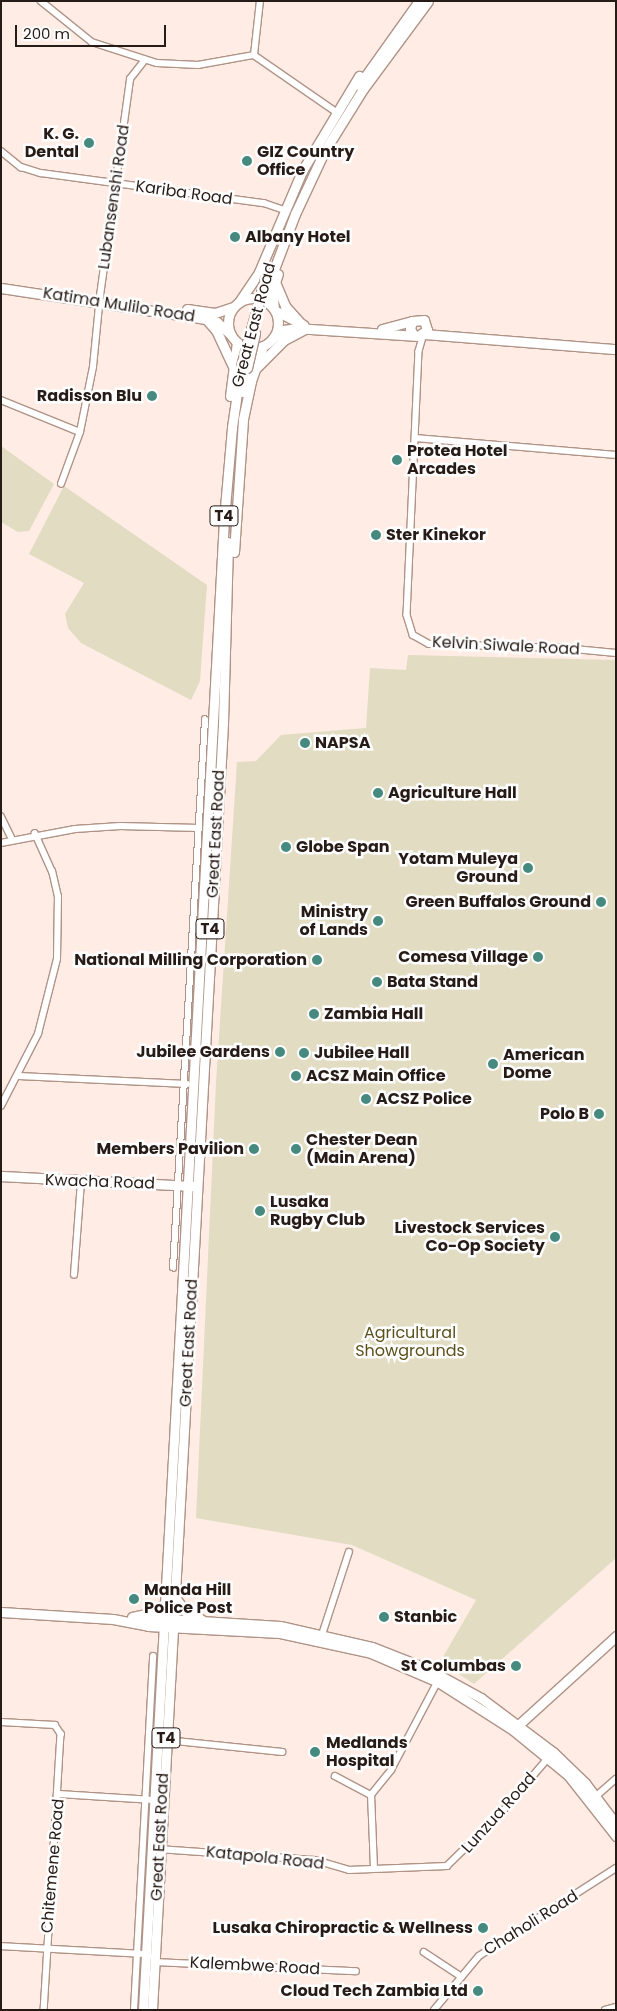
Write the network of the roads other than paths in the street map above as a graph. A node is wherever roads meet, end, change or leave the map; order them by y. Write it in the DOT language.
graph roads {
  1 [pos="41,1"];
  2 [pos="260,1"];
  3 [pos="419,1"];
  4 [pos="428,1"];
  5 [pos="390,46"];
  6 [pos="254,55"];
  7 [pos="145,60"];
  8 [pos="335,111"];
  9 [pos="1,151"];
  10 [pos="116,184"];
  11 [pos="284,210"];
  12 [pos="270,280"];
  13 [pos="1,282"];
  14 [pos="1,288"];
  15 [pos="99,299"];
  16 [pos="236,304"];
  17 [pos="275,309"];
  18 [pos="206,319"];
  19 [pos="412,321"];
  20 [pos="426,322"];
  21 [pos="304,327"];
  22 [pos="419,334"];
  23 [pos="234,338"];
  24 [pos="273,338"];
  25 [pos="473,338"];
  26 [pos="263,346"];
  27 [pos="616,349"];
  28 [pos="244,368"];
  29 [pos="1,400"];
  30 [pos="80,432"];
  31 [pos="416,438"];
  32 [pos="616,455"];
  33 [pos="61,484"];
  34 [pos="616,653"];
  35 [pos="205,720"];
  36 [pos="1,816"];
  37 [pos="198,828"];
  38 [pos="209,829"];
  39 [pos="35,834"];
  40 [pos="12,839"];
  41 [pos="1,843"];
  42 [pos="19,1076"];
  43 [pos="189,1084"];
  44 [pos="1,1106"];
  45 [pos="1,1176"];
  46 [pos="81,1181"];
  47 [pos="178,1185"];
  48 [pos="193,1186"];
  49 [pos="173,1268"];
  50 [pos="74,1275"];
  51 [pos="349,1552"];
  52 [pos="174,1596"];
  53 [pos="165,1603"];
  54 [pos="1,1612"];
  55 [pos="132,1617"];
  56 [pos="113,1619"];
  57 [pos="201,1620"];
  58 [pos="169,1625"];
  59 [pos="616,1636"];
  60 [pos="321,1637"];
  61 [pos="153,1657"];
  62 [pos="440,1679"];
  63 [pos="528,1716"];
  64 [pos="1,1722"];
  65 [pos="516,1727"];
  66 [pos="529,1732"];
  67 [pos="166,1740"];
  68 [pos="282,1752"];
  69 [pos="551,1754"];
  70 [pos="335,1776"];
  71 [pos="616,1779"];
  72 [pos="59,1794"];
  73 [pos="371,1795"];
  74 [pos="593,1799"];
  75 [pos="149,1800"];
  76 [pos="616,1824"];
  77 [pos="616,1836"];
  78 [pos="155,1849"];
  79 [pos="439,1867"];
  80 [pos="616,1868"];
  81 [pos="374,1869"];
  82 [pos="1,1946"];
  83 [pos="46,1948"];
  84 [pos="424,1952"];
  85 [pos="141,1954"];
  86 [pos="154,1962"];
  87 [pos="356,1971"];
  88 [pos="462,1977"];
  89 [pos="616,2007"];
  90 [pos="44,2010"];
  91 [pos="134,2010"];
  92 [pos="143,2010"];
  93 [pos="152,2010"];
  94 [pos="434,2010"];
  95 [pos="606,2010"];
  1 -- 7 [label="street"];
  2 -- 6 [label="street"];
  3 -- 5 [label="main road, Great East Road / T4"];
  4 -- 5 [label="main road, Great East Road / T4"];
  5 -- 8 [label="main road, Great East Road / T4"];
  5 -- 12 [label="main road, Great East Road / T4"];
  6 -- 7 [label="street"];
  6 -- 8 [label="street"];
  7 -- 10 [label="street, Lubansenshi Road"];
  8 -- 11 [label="main road, Great East Road / T4"];
  9 -- 10 [label="street, Kariba Road"];
  10 -- 11 [label="street, Kariba Road"];
  10 -- 15 [label="street, Lubansenshi Road"];
  11 -- 16 [label="main road, Great East Road / T4"];
  12 -- 17 [label="main road, Great East Road / T4"];
  12 -- 21 [label="main road"];
  12 -- 28 [label="main road, Great East Road / T4, bridge"];
  13 -- 15 [label="main road, Katima Mulilo Road"];
  14 -- 15 [label="main road, Katima Mulilo Road"];
  15 -- 16 [label="main road, Katima Mulilo Road"];
  15 -- 18 [label="main road, Katima Mulilo Road"];
  15 -- 30 [label="street, Lubansenshi Road"];
  16 -- 17 [label="main road"];
  16 -- 23 [label="main road"];
  17 -- 21 [label="main road"];
  17 -- 24 [label="main road"];
  18 -- 23 [label="main road, Katima Mulilo Road"];
  18 -- 28 [label="main road"];
  19 -- 20 [label="main road"];
  19 -- 21 [label="main road"];
  19 -- 22 [label="main road"];
  20 -- 22 [label="main road"];
  20 -- 25 [label="main road"];
  21 -- 22 [label="main road"];
  21 -- 24 [label="main road"];
  21 -- 28 [label="main road"];
  22 -- 25 [label="main road"];
  22 -- 31 [label="street, Kelvin Siwale Road"];
  23 -- 26 [label="main road"];
  23 -- 28 [label="main road, Great East Road / T4"];
  24 -- 26 [label="main road"];
  25 -- 27 [label="main road"];
  26 -- 28 [label="main road, Great East Road / T4"];
  28 -- 38 [label="main road, Great East Road / T4"];
  28 -- 48 [label="main road, Great East Road / T4"];
  29 -- 30 [label="street"];
  30 -- 33 [label="street, Lubansenshi Road"];
  31 -- 32 [label="street"];
  31 -- 34 [label="street, Kelvin Siwale Road"];
  35 -- 37 [label="street"];
  36 -- 40 [label="street"];
  37 -- 38 [label="street"];
  37 -- 39 [label="street"];
  37 -- 43 [label="street"];
  38 -- 43 [label="main road, Great East Road / T4"];
  39 -- 40 [label="street"];
  39 -- 42 [label="street"];
  40 -- 41 [label="street"];
  42 -- 43 [label="street"];
  42 -- 44 [label="street"];
  43 -- 47 [label="street"];
  43 -- 48 [label="main road, Great East Road / T4"];
  45 -- 46 [label="main road, Kwacha Road"];
  46 -- 47 [label="main road, Kwacha Road"];
  46 -- 50 [label="street"];
  47 -- 48 [label="main road, Kwacha Road"];
  47 -- 49 [label="street"];
  48 -- 52 [label="main road, Great East Road / T4"];
  48 -- 53 [label="main road, Great East Road / T4"];
  51 -- 60 [label="street"];
  52 -- 57 [label="main road"];
  52 -- 58 [label="main road, Great East Road / T4"];
  53 -- 55 [label="main road"];
  53 -- 58 [label="main road, Great East Road / T4"];
  54 -- 56 [label="main road"];
  55 -- 56 [label="main road"];
  55 -- 58 [label="main road"];
  56 -- 58 [label="main road"];
  57 -- 58 [label="main road"];
  57 -- 60 [label="main road"];
  58 -- 60 [label="main road"];
  58 -- 67 [label="main road, Great East Road / T4"];
  58 -- 75 [label="main road, Great East Road / T4"];
  59 -- 63 [label="main road"];
  60 -- 62 [label="main road"];
  61 -- 75 [label="street"];
  62 -- 65 [label="main road"];
  62 -- 73 [label="street"];
  63 -- 65 [label="main road"];
  63 -- 66 [label="main road"];
  64 -- 72 [label="street, Chitemene Road"];
  65 -- 66 [label="main road"];
  65 -- 69 [label="main road"];
  66 -- 69 [label="main road"];
  67 -- 68 [label="street"];
  67 -- 78 [label="main road, Great East Road / T4"];
  69 -- 74 [label="main road"];
  69 -- 79 [label="street, Lunzua Road"];
  70 -- 73 [label="street"];
  71 -- 74 [label="street"];
  72 -- 75 [label="street"];
  72 -- 83 [label="street, Chitemene Road"];
  73 -- 81 [label="street"];
  74 -- 76 [label="main road"];
  74 -- 77 [label="main road"];
  75 -- 78 [label="main road, Great East Road / T4"];
  75 -- 85 [label="street"];
  78 -- 81 [label="street, Katapola Road"];
  78 -- 85 [label="main road, Great East Road / T4"];
  78 -- 86 [label="main road, Great East Road / T4"];
  79 -- 81 [label="street, Katapola Road"];
  80 -- 88 [label="street, Chaholi Road"];
  82 -- 83 [label="street"];
  83 -- 85 [label="street"];
  83 -- 90 [label="street, Chitemene Road"];
  84 -- 88 [label="street"];
  85 -- 91 [label="street"];
  85 -- 92 [label="main road, Great East Road / T4"];
  86 -- 87 [label="street, Kalembwe Road"];
  86 -- 93 [label="main road, Great East Road / T4"];
  88 -- 94 [label="street, Chaholi Road"];
  89 -- 95 [label="street"];
}
